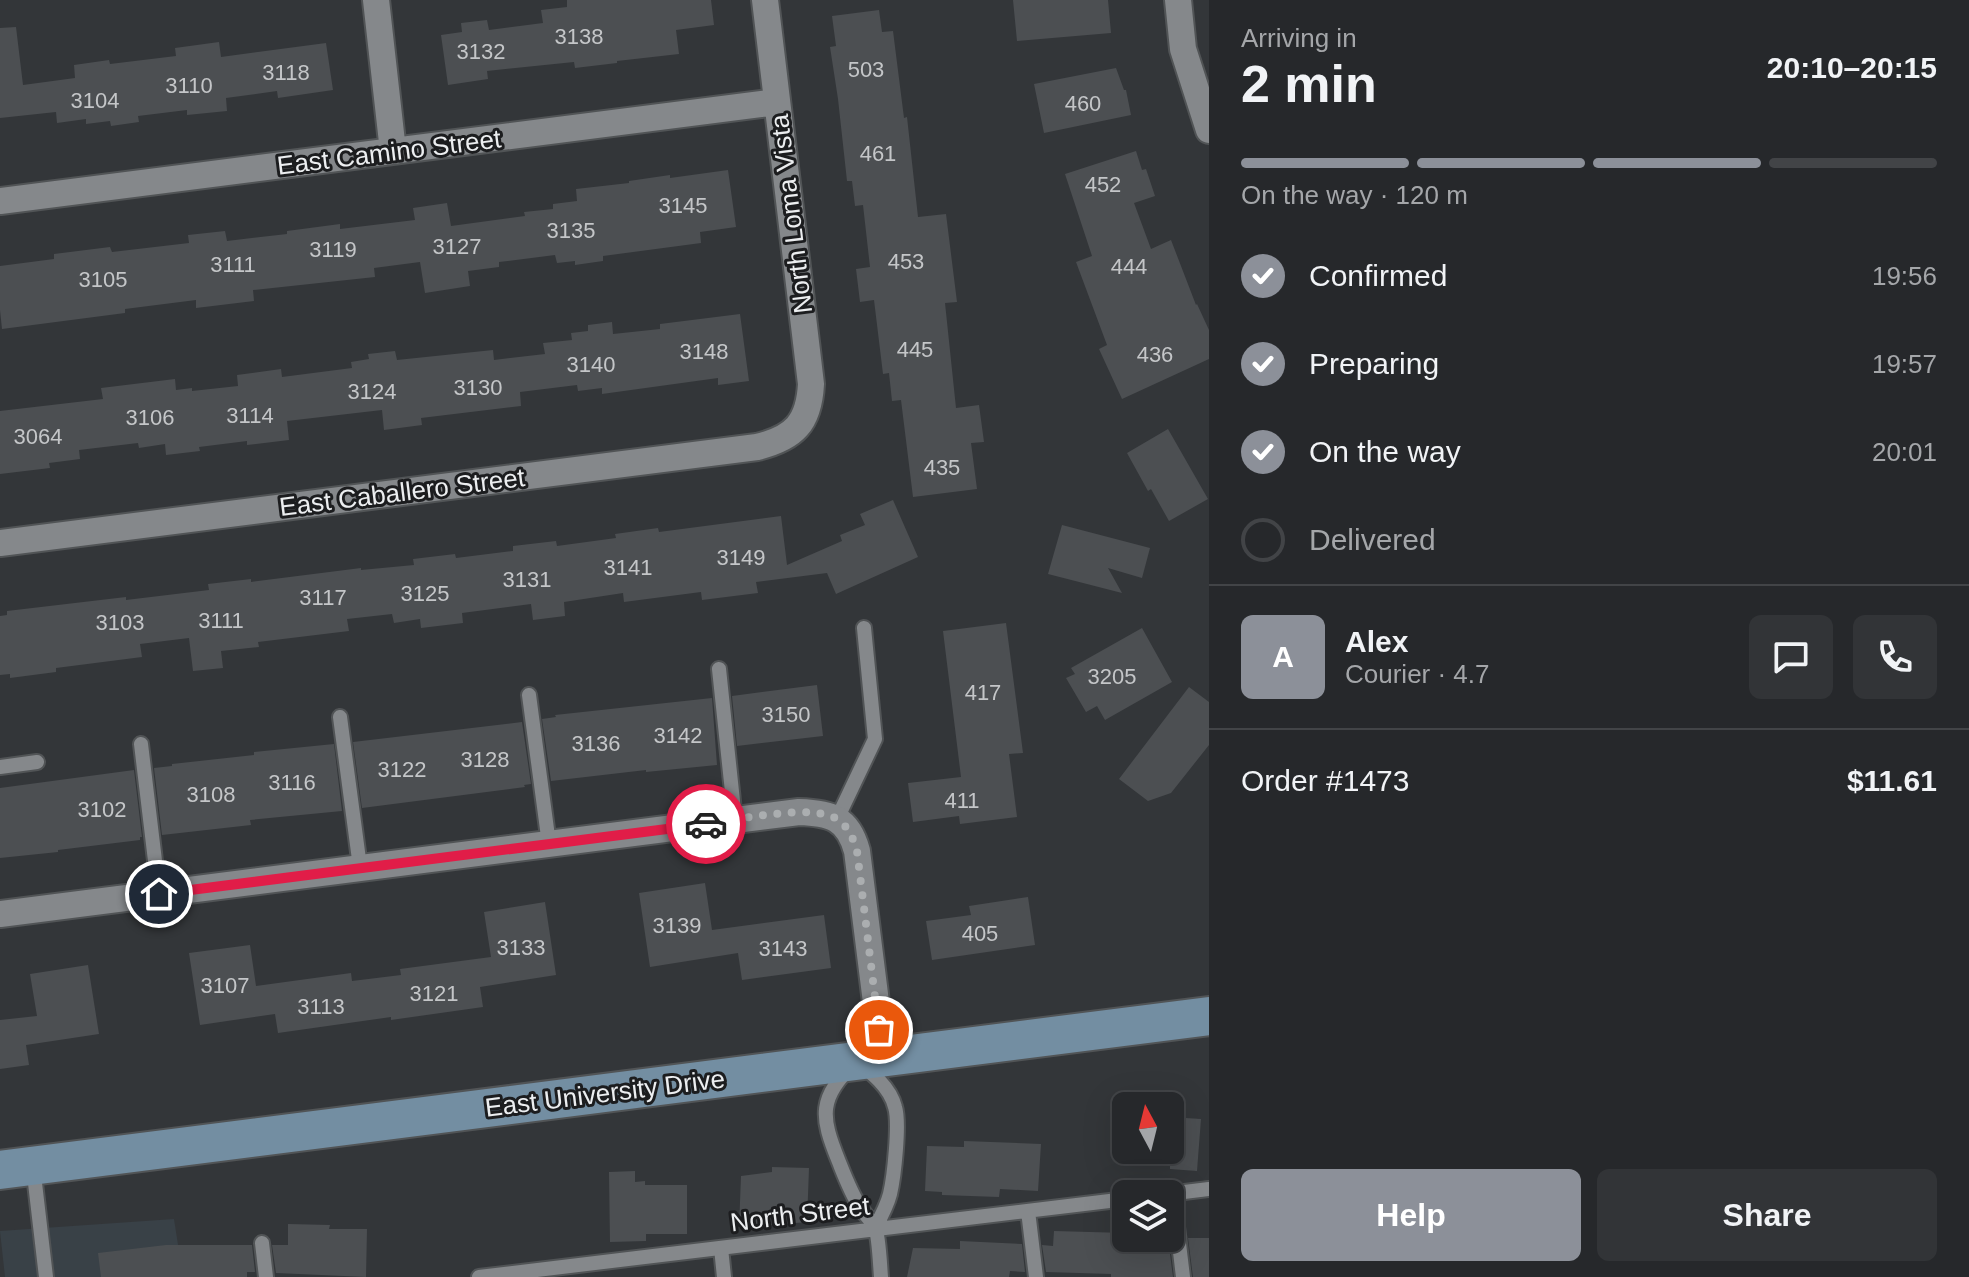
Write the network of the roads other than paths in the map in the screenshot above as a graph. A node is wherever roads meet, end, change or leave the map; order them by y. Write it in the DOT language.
graph roads {
  1 [pos="376,0"];
  2 [pos="765,0"];
  3 [pos="1178,0"];
  4 [pos="777,102"];
  5 [pos="1209,130"];
  6 [pos="393,151"];
  7 [pos="0,201"];
  8 [pos="799,426"];
  9 [pos="0,543"];
  10 [pos="864,628"];
  11 [pos="719,669"];
  12 [pos="529,695"];
  13 [pos="340,717"];
  14 [pos="141,744"];
  15 [pos="37,762"];
  16 [pos="0,767"];
  17 [pos="837,819"];
  18 [pos="735,820"];
  19 [pos="549,844"];
  20 [pos="360,867"];
  21 [pos="159,894"];
  22 [pos="0,914"];
  23 [pos="1209,1016"];
  24 [pos="869,1060"];
  25 [pos="16,1168"];
  26 [pos="1209,1189"];
  27 [pos="1184,1192"];
  28 [pos="1112,1201"];
  29 [pos="1028,1211"];
  30 [pos="875,1228"];
  31 [pos="262,1243"];
  32 [pos="721,1248"];
  33 [pos="1179,1252"];
  34 [pos="569,1272"];
  35 [pos="46,1277"];
  36 [pos="266,1277"];
  37 [pos="479,1277"];
  38 [pos="724,1277"];
  39 [pos="881,1277"];
  40 [pos="1036,1277"];
  41 [pos="1183,1277"];
  1 -- 6 [label="street"];
  2 -- 4 [label="street, North Loma Vista"];
  3 -- 5 [label="street"];
  4 -- 6 [label="street, East Camino Street"];
  4 -- 8 [label="street, North Loma Vista"];
  6 -- 7 [label="street, East Camino Street"];
  8 -- 9 [label="street, East Caballero Street"];
  10 -- 17 [label="lane"];
  11 -- 18 [label="lane"];
  12 -- 19 [label="lane"];
  13 -- 20 [label="lane"];
  14 -- 21 [label="lane"];
  15 -- 16 [label="lane"];
  17 -- 18 [label="street"];
  17 -- 24 [label="street"];
  18 -- 19 [label="street"];
  19 -- 20 [label="street"];
  20 -- 21 [label="street"];
  21 -- 22 [label="street"];
  23 -- 24 [label="main road, East University Drive"];
  24 -- 25 [label="main road, East University Drive"];
  24 -- 30 [label="lane"];
  24 -- 30 [label="lane"];
  25 -- 35 [label="lane"];
  26 -- 27 [label="lane"];
  28 -- 29 [label="lane, North Street"];
  29 -- 30 [label="lane, North Street"];
  29 -- 40 [label="lane"];
  30 -- 32 [label="lane, North Street"];
  30 -- 39 [label="lane"];
  31 -- 36 [label="lane"];
  32 -- 34 [label="lane, North Street"];
  32 -- 38 [label="lane"];
  33 -- 41 [label="lane"];
  34 -- 37 [label="lane, North Street"];
}
